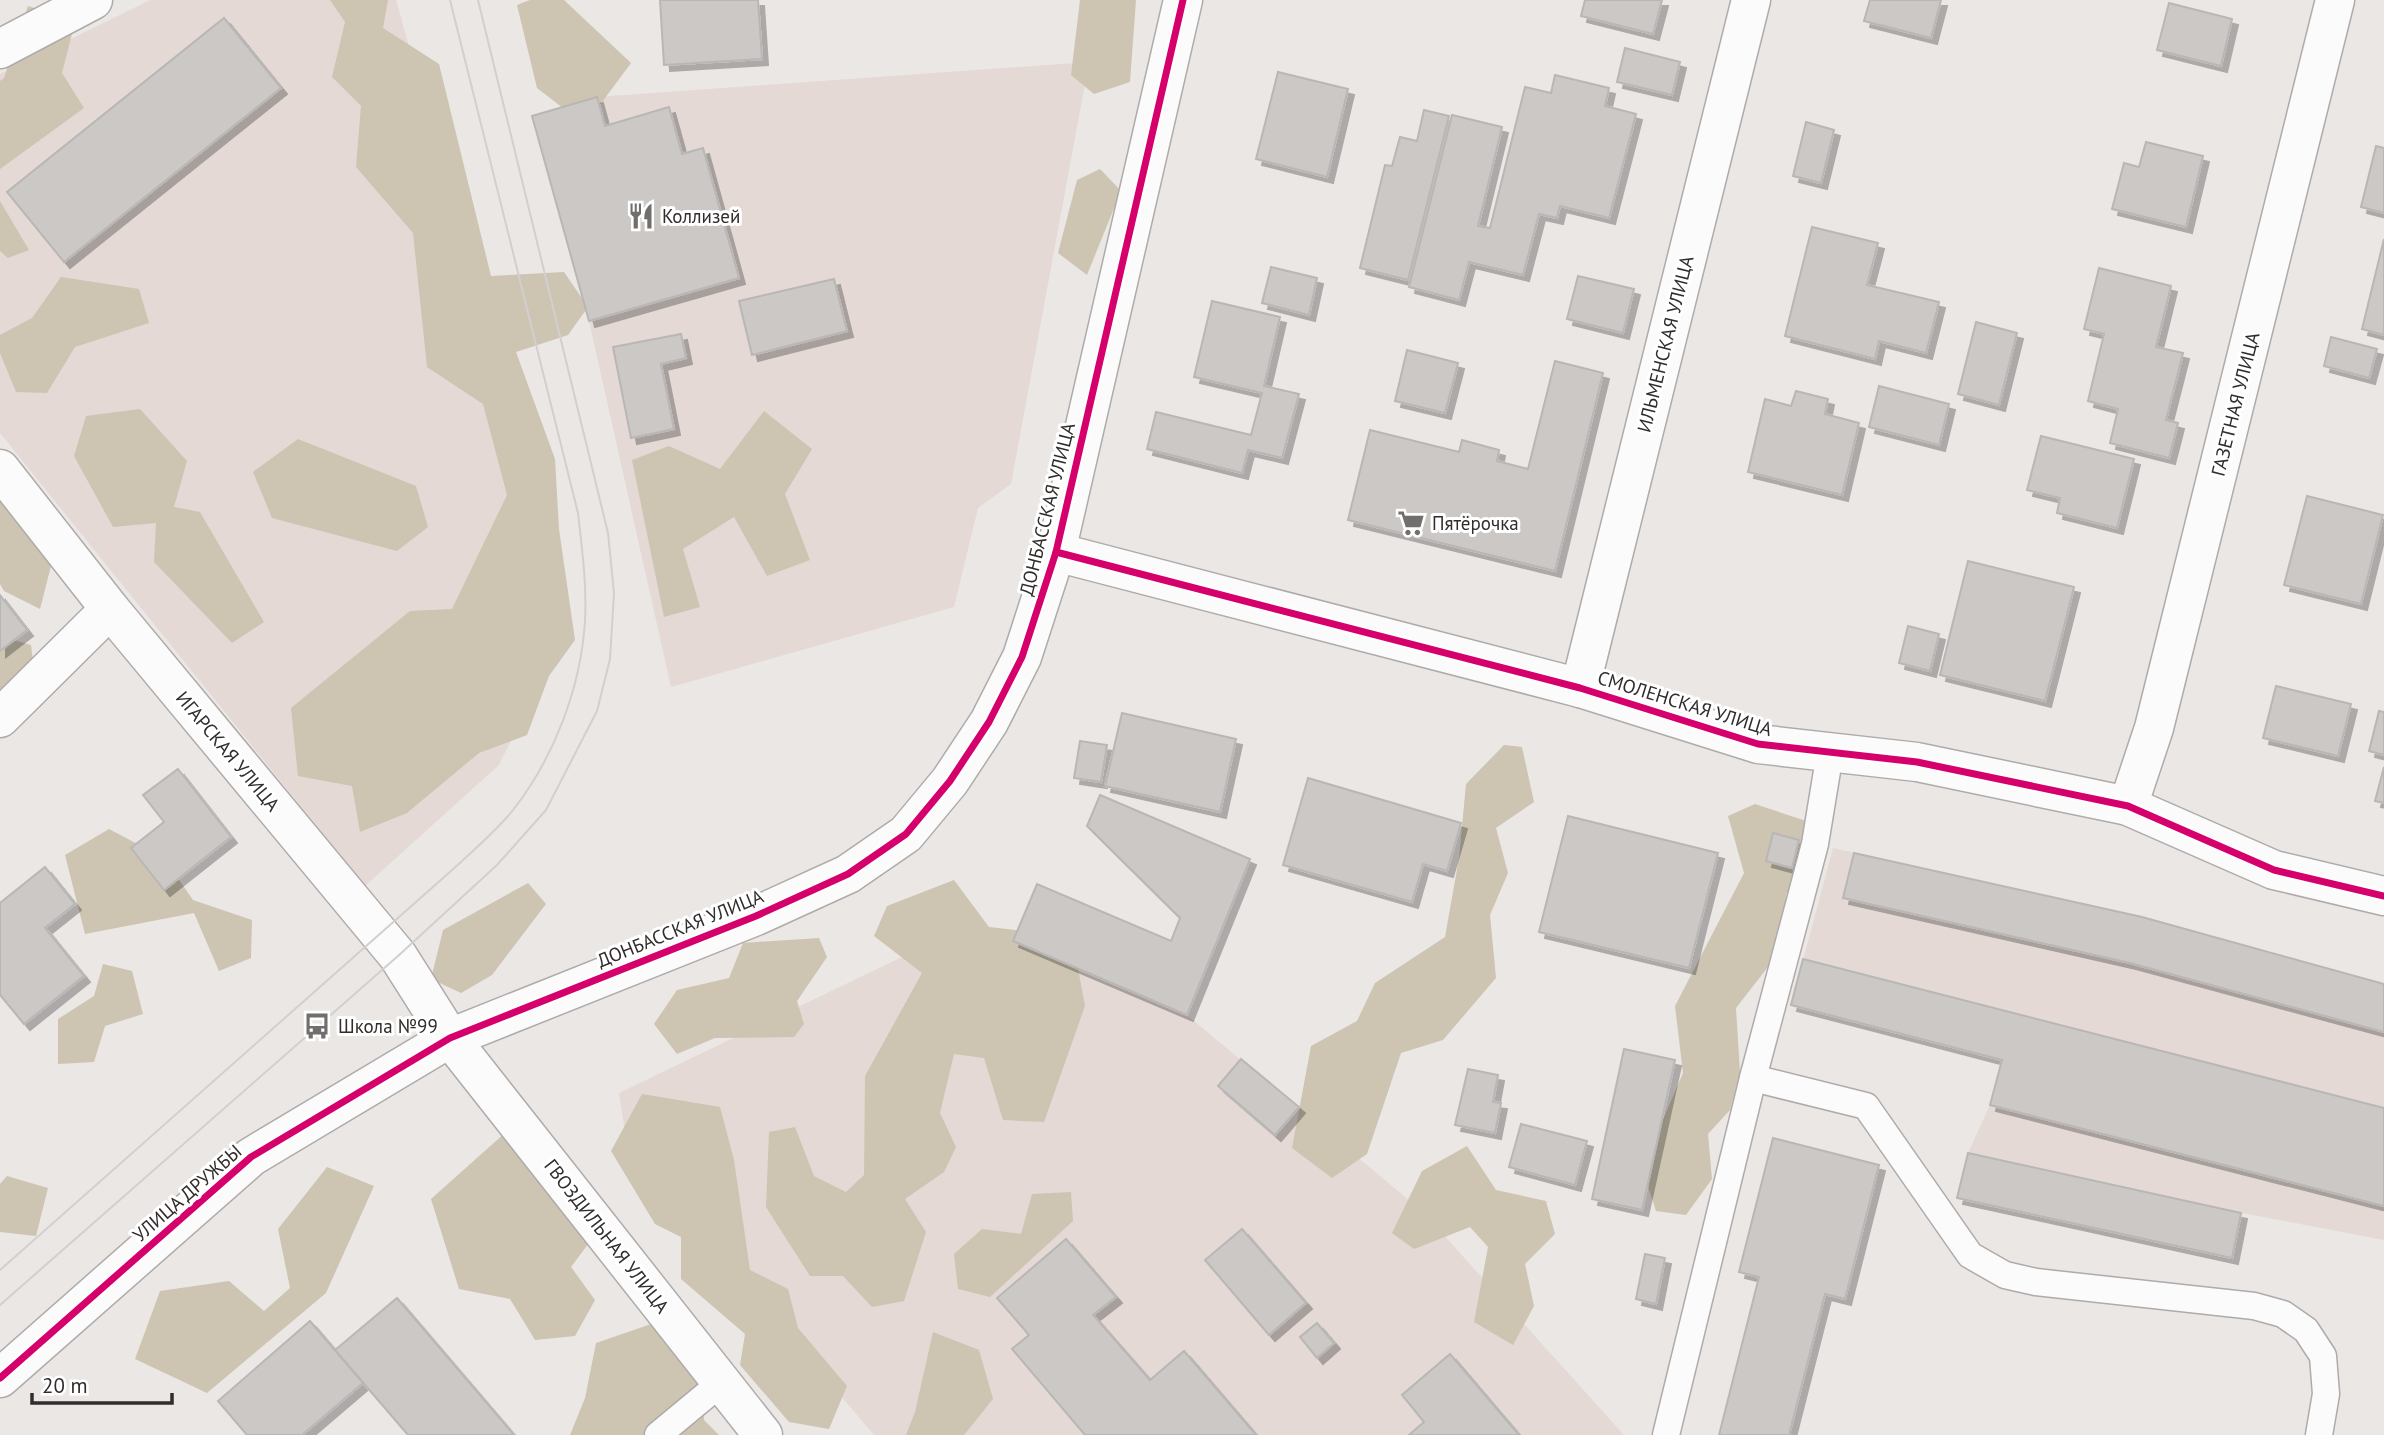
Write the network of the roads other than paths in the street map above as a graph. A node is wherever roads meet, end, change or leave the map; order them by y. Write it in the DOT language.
graph roads {
  1 [pos="93,0"];
  2 [pos="1183,0"];
  3 [pos="1751,0"];
  4 [pos="2335,0"];
  5 [pos="0,49"];
  6 [pos="0,469"];
  7 [pos="1056,552"];
  8 [pos="110,609"];
  9 [pos="1580,688"];
  10 [pos="0,718"];
  11 [pos="1830,752"];
  12 [pos="2128,806"];
  13 [pos="2384,896"];
  14 [pos="450,1038"];
  15 [pos="1753,1078"];
  16 [pos="0,1378"];
  17 [pos="722,1382"];
  18 [pos="658,1435"];
  19 [pos="763,1435"];
  20 [pos="1665,1435"];
  21 [pos="2319,1435"];
  1 -- 5 [label="street"];
  2 -- 7 [label="street, ДОНБАССКАЯ УЛИЦА"];
  3 -- 9 [label="street, ИЛЬМЕНСКАЯ УЛИЦА"];
  4 -- 12 [label="street, ГАЗЕТНАЯ УЛИЦА"];
  6 -- 8 [label="street, ИГАРСКАЯ УЛИЦА"];
  7 -- 9 [label="street, СМОЛЕНСКАЯ УЛИЦА"];
  7 -- 14 [label="street, ДОНБАССКАЯ УЛИЦА"];
  8 -- 10 [label="street"];
  8 -- 14 [label="street, ИГАРСКАЯ УЛИЦА"];
  9 -- 11 [label="street, СМОЛЕНСКАЯ УЛИЦА"];
  11 -- 12 [label="street, СМОЛЕНСКАЯ УЛИЦА"];
  11 -- 15 [label="lane"];
  12 -- 13 [label="street, СМОЛЕНСКАЯ УЛИЦА"];
  14 -- 16 [label="street, УЛИЦА ДРУЖБЫ"];
  14 -- 17 [label="street, ГВОЗДИЛЬНАЯ УЛИЦА"];
  15 -- 20 [label="lane"];
  15 -- 21 [label="lane"];
  17 -- 18 [label="lane"];
  17 -- 19 [label="street, ГВОЗДИЛЬНАЯ УЛИЦА"];
}
